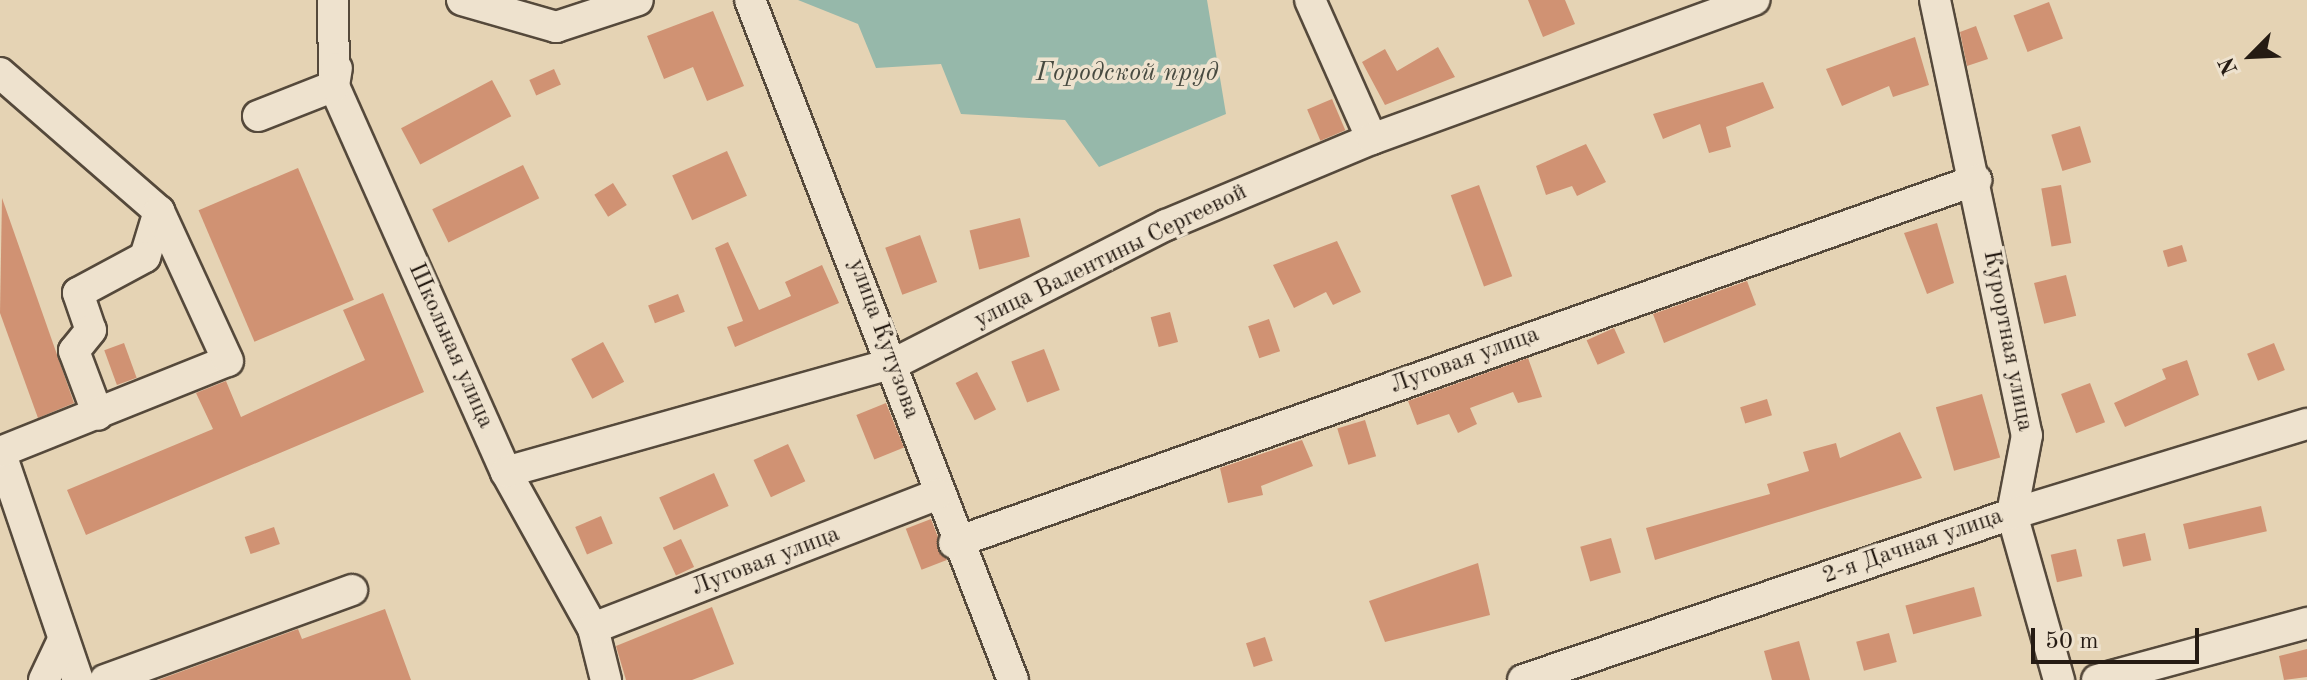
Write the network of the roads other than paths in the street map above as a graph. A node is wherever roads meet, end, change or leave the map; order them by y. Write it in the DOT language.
graph roads {
  1 [pos="333,0"];
  2 [pos="350,0"];
  3 [pos="462,0"];
  4 [pos="638,0"];
  5 [pos="750,0"];
  6 [pos="1310,0"];
  7 [pos="1754,0"];
  8 [pos="1935,0"];
  9 [pos="0,73"];
  10 [pos="334,86"];
  11 [pos="258,116"];
  12 [pos="1372,139"];
  13 [pos="1976,180"];
  14 [pos="159,211"];
  15 [pos="895,363"];
  16 [pos="98,415"];
  17 [pos="2307,424"];
  18 [pos="0,452"];
  19 [pos="506,472"];
  20 [pos="938,494"];
  21 [pos="2012,514"];
  22 [pos="954,543"];
  23 [pos="352,590"];
  24 [pos="2307,623"];
  25 [pos="593,628"];
  26 [pos="63,640"];
  27 [pos="44,680"];
  28 [pos="78,680"];
  29 [pos="105,680"];
  30 [pos="606,680"];
  31 [pos="1013,680"];
  32 [pos="1523,680"];
  33 [pos="2059,680"];
  34 [pos="2097,680"];
  1 -- 10 [label="street, Школьная улица"];
  2 -- 10 [label="street"];
  3 -- 4 [label="street"];
  5 -- 15 [label="street, улица Кутузова"];
  6 -- 12 [label="street"];
  7 -- 12 [label="street, улица Валентины Сергеевой"];
  8 -- 13 [label="street, Курортная улица"];
  9 -- 14 [label="street"];
  10 -- 11 [label="street"];
  10 -- 19 [label="street, Школьная улица"];
  12 -- 15 [label="street, улица Валентины Сергеевой"];
  13 -- 21 [label="street, Курортная улица"];
  13 -- 22 [label="street, Луговая улица"];
  14 -- 16 [label="street"];
  14 -- 16 [label="street"];
  15 -- 19 [label="street, улица Валентины Сергеевой"];
  15 -- 20 [label="street, улица Кутузова"];
  16 -- 18 [label="street"];
  17 -- 21 [label="street, 2-я Дачная улица"];
  18 -- 26 [label="street"];
  19 -- 25 [label="street, Школьная улица"];
  20 -- 22 [label="street, улица Кутузова"];
  20 -- 25 [label="street, Луговая улица"];
  21 -- 32 [label="street, 2-я Дачная улица"];
  21 -- 33 [label="street, Курортная улица"];
  22 -- 31 [label="street, улица Кутузова"];
  23 -- 29 [label="street"];
  24 -- 34 [label="street"];
  25 -- 30 [label="street, Школьная улица"];
  26 -- 27 [label="street"];
  26 -- 28 [label="street"];
}
